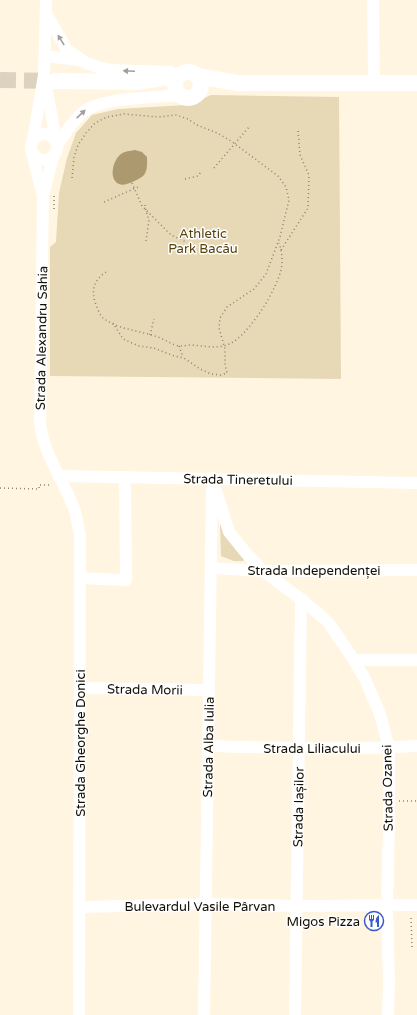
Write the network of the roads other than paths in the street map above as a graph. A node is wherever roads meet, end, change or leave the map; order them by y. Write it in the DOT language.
graph roads {
  1 [pos="46,0"];
  2 [pos="373,0"];
  3 [pos="47,15"];
  4 [pos="46,56"];
  5 [pos="81,60"];
  6 [pos="48,78"];
  7 [pos="182,82"];
  8 [pos="238,83"];
  9 [pos="374,83"];
  10 [pos="417,83"];
  11 [pos="33,139"];
  12 [pos="57,143"];
  13 [pos="32,153"];
  14 [pos="53,157"];
  15 [pos="43,197"];
  16 [pos="125,477"];
  17 [pos="212,478"];
  18 [pos="61,480"];
  19 [pos="417,483"];
  20 [pos="212,568"];
  21 [pos="417,570"];
  22 [pos="263,571"];
  23 [pos="80,578"];
  24 [pos="301,599"];
  25 [pos="354,660"];
  26 [pos="417,660"];
  27 [pos="80,688"];
  28 [pos="209,690"];
  29 [pos="208,746"];
  30 [pos="417,746"];
  31 [pos="299,748"];
  32 [pos="389,748"];
  33 [pos="206,904"];
  34 [pos="387,905"];
  35 [pos="417,905"];
  36 [pos="297,906"];
  37 [pos="80,907"];
  38 [pos="79,1015"];
  39 [pos="204,1015"];
  40 [pos="295,1015"];
  41 [pos="388,1015"];
  1 -- 3 [label="street"];
  2 -- 9 [label="street"];
  3 -- 4 [label="street"];
  5 -- 3 [label="street, one-way"];
  4 -- 5 [label="street"];
  4 -- 6 [label="street"];
  7 -- 5 [label="street, one-way"];
  6 -- 7 [label="main road"];
  6 -- 11 [label="street"];
  6 -- 12 [label="street"];
  7 -- 8 [label="main road"];
  7 -- 8 [label="main road"];
  12 -- 7 [label="street, one-way"];
  8 -- 9 [label="main road"];
  9 -- 10 [label="main road"];
  11 -- 12 [label="street"];
  11 -- 13 [label="street"];
  12 -- 14 [label="street"];
  13 -- 14 [label="street"];
  13 -- 15 [label="street, Strada Alexandru Sahia"];
  14 -- 15 [label="street, Strada Alexandru Sahia"];
  15 -- 18 [label="street, Strada Alexandru Sahia"];
  16 -- 17 [label="street, Strada Tineretului"];
  16 -- 18 [label="street, Strada Tineretului"];
  16 -- 23 [label="street"];
  17 -- 19 [label="street, Strada Tineretului"];
  17 -- 20 [label="street, Strada Alba Iulia"];
  17 -- 22 [label="street, Strada Ozanei"];
  18 -- 23 [label="street, Strada Gheorghe Donici"];
  20 -- 22 [label="street, Strada Independenței"];
  20 -- 28 [label="street, Strada Alba Iulia"];
  21 -- 22 [label="street, Strada Independenței"];
  22 -- 24 [label="street, Strada Ozanei"];
  23 -- 27 [label="street, Strada Gheorghe Donici"];
  24 -- 25 [label="street, Strada Ozanei"];
  24 -- 31 [label="street, Strada Iașilor"];
  25 -- 26 [label="street"];
  25 -- 32 [label="street, Strada Ozanei"];
  27 -- 28 [label="street, Strada Morii"];
  27 -- 37 [label="street, Strada Gheorghe Donici"];
  28 -- 29 [label="street, Strada Alba Iulia"];
  29 -- 31 [label="street, Strada Liliacului"];
  29 -- 33 [label="street, Strada Alba Iulia"];
  30 -- 32 [label="street, Strada Liliacului"];
  31 -- 32 [label="street, Strada Liliacului"];
  31 -- 36 [label="street, Strada Iașilor"];
  32 -- 34 [label="street, Strada Ozanei"];
  33 -- 36 [label="street, Bulevardul Vasile Pârvan"];
  33 -- 37 [label="street, Bulevardul Vasile Pârvan"];
  33 -- 39 [label="street, Strada Alba Iulia"];
  34 -- 35 [label="street, Bulevardul Vasile Pârvan"];
  34 -- 36 [label="street, Bulevardul Vasile Pârvan"];
  34 -- 41 [label="street, Strada Ozanei"];
  36 -- 40 [label="street, Strada Iașilor"];
  37 -- 38 [label="street, Strada Gheorghe Donici"];
}
